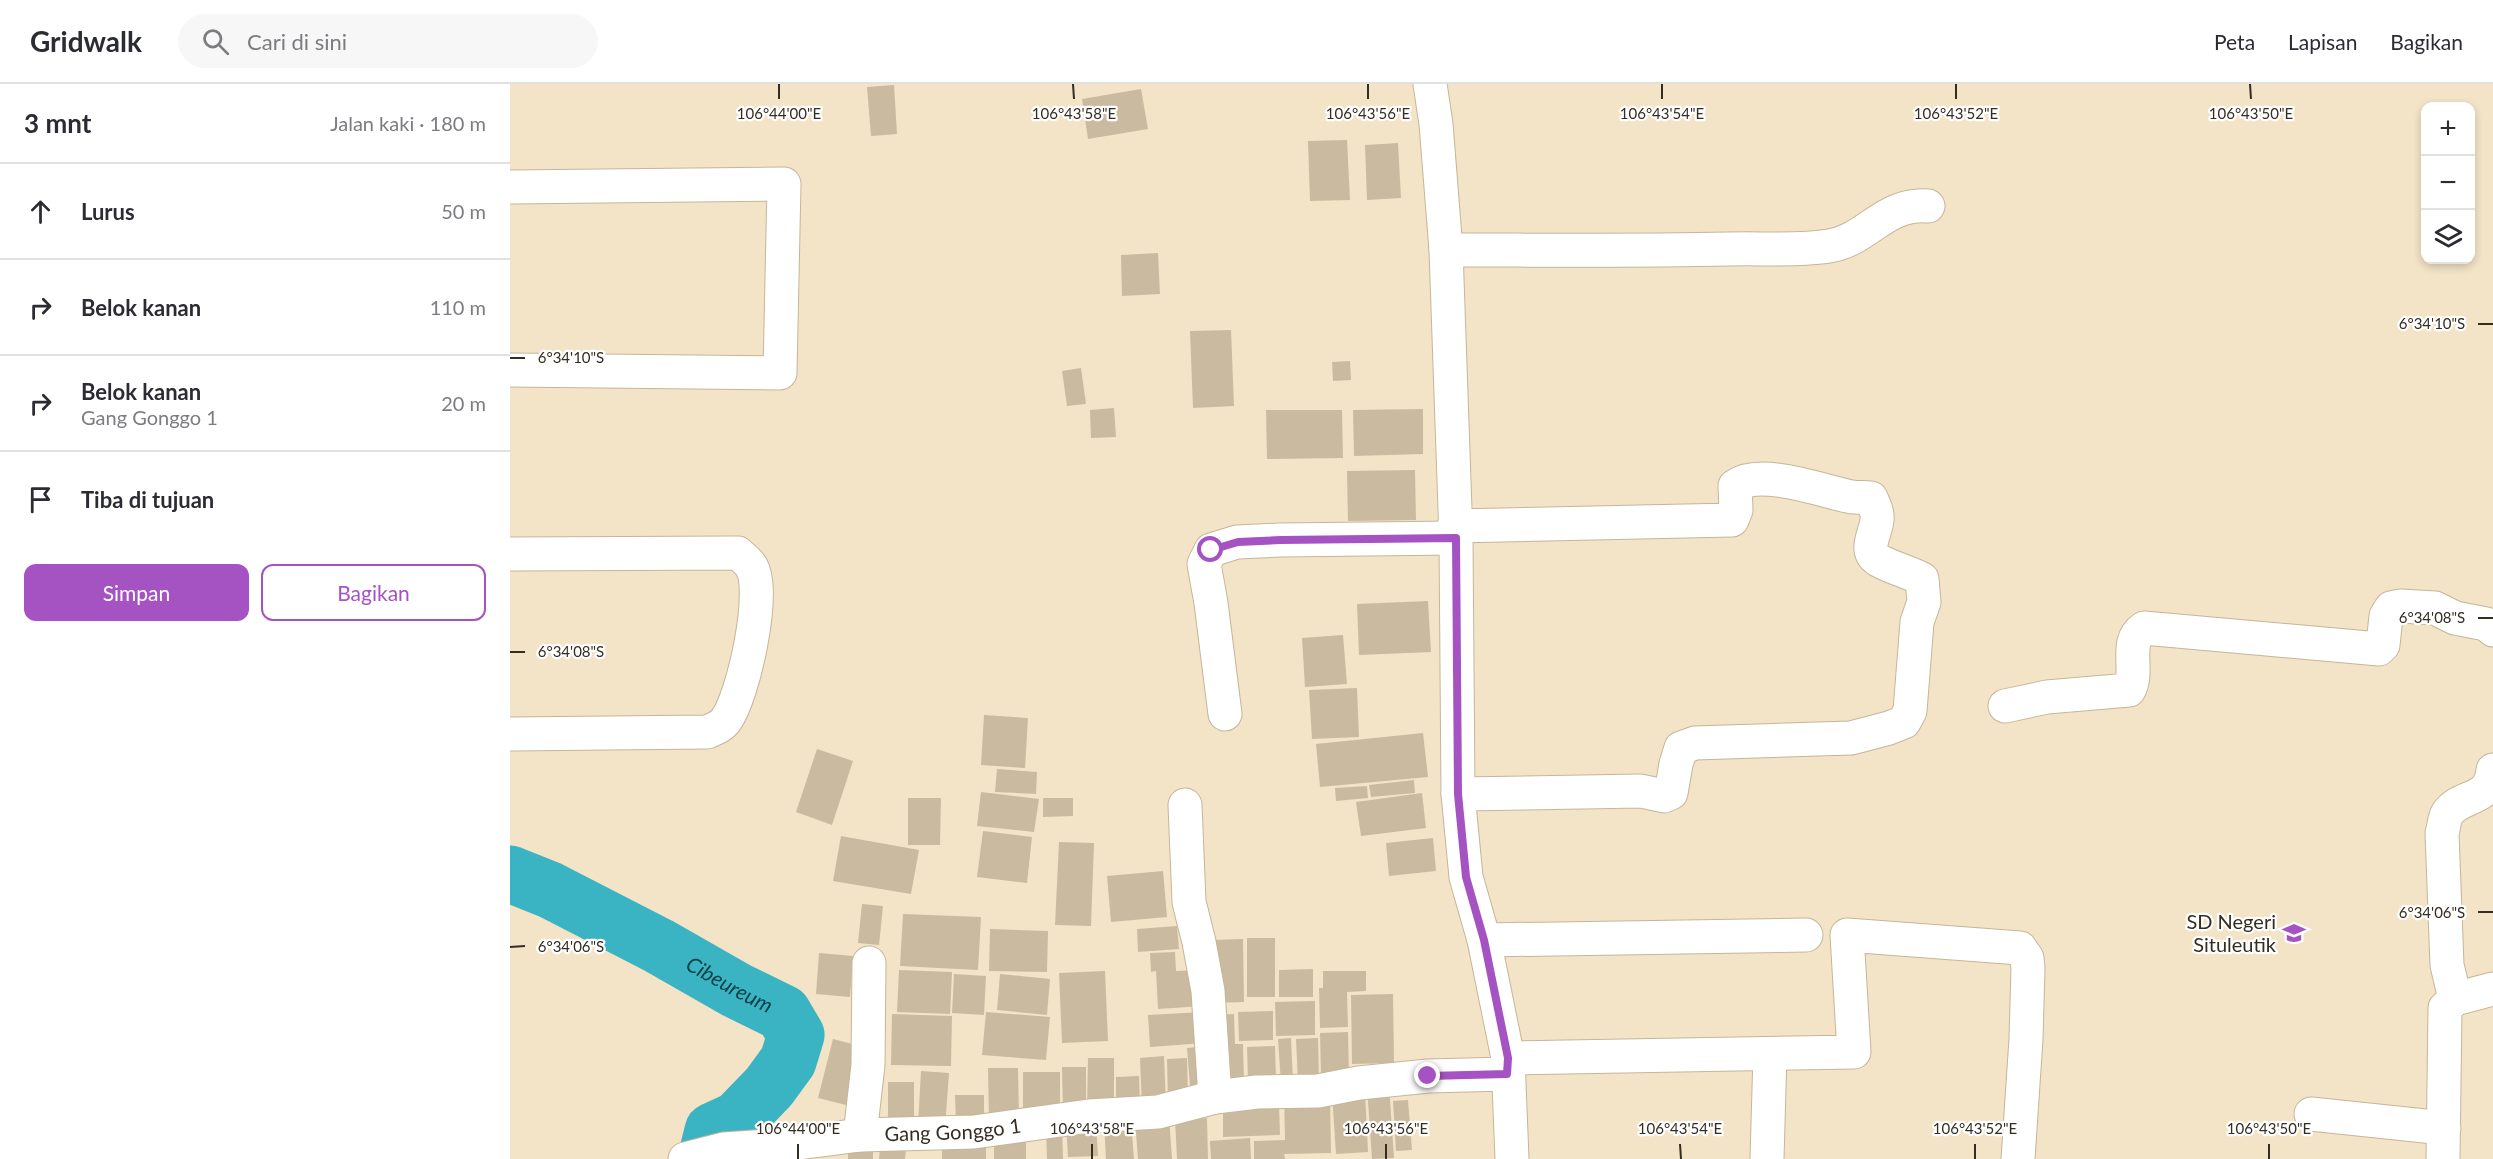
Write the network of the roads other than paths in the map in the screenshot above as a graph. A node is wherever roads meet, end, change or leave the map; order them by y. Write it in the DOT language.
graph roads {
  1 [pos="1430,84"];
  2 [pos="510,187"];
  3 [pos="1928,206"];
  4 [pos="1446,250"];
  5 [pos="510,370"];
  6 [pos="1455,532"];
  7 [pos="510,554"];
  8 [pos="2493,630"];
  9 [pos="2005,706"];
  10 [pos="1225,714"];
  11 [pos="510,734"];
  12 [pos="2493,770"];
  13 [pos="1458,794"];
  14 [pos="1185,805"];
  15 [pos="1806,935"];
  16 [pos="1484,940"];
  17 [pos="869,963"];
  18 [pos="2493,989"];
  19 [pos="2454,999"];
  20 [pos="1770,1054"];
  21 [pos="1508,1066"];
  22 [pos="1215,1097"];
  23 [pos="2311,1114"];
  24 [pos="860,1135"];
  25 [pos="2444,1143"];
  26 [pos="914,1146"];
  27 [pos="687,1158"];
  28 [pos="1512,1159"];
  29 [pos="1767,1159"];
  30 [pos="2018,1159"];
  1 -- 4 [label="street"];
  2 -- 5 [label="street"];
  3 -- 4 [label="street"];
  4 -- 6 [label="street"];
  6 -- 10 [label="street"];
  6 -- 13 [label="street"];
  6 -- 13 [label="street"];
  7 -- 11 [label="street"];
  8 -- 9 [label="street"];
  12 -- 19 [label="street"];
  13 -- 16 [label="street"];
  14 -- 22 [label="street"];
  15 -- 16 [label="street"];
  16 -- 21 [label="street"];
  17 -- 24 [label="street"];
  18 -- 19 [label="street"];
  19 -- 25 [label="street"];
  20 -- 21 [label="street, Gang Gonggo 1"];
  20 -- 29 [label="street"];
  20 -- 30 [label="street, Gang Gonggo 1"];
  21 -- 22 [label="street, Gang Gonggo 1"];
  21 -- 28 [label="street"];
  22 -- 26 [label="street, Gang Gonggo 1"];
  23 -- 25 [label="street"];
  24 -- 26 [label="street, Gang Gonggo 1"];
  24 -- 27 [label="street, Gang Gonggo 1"];
}
